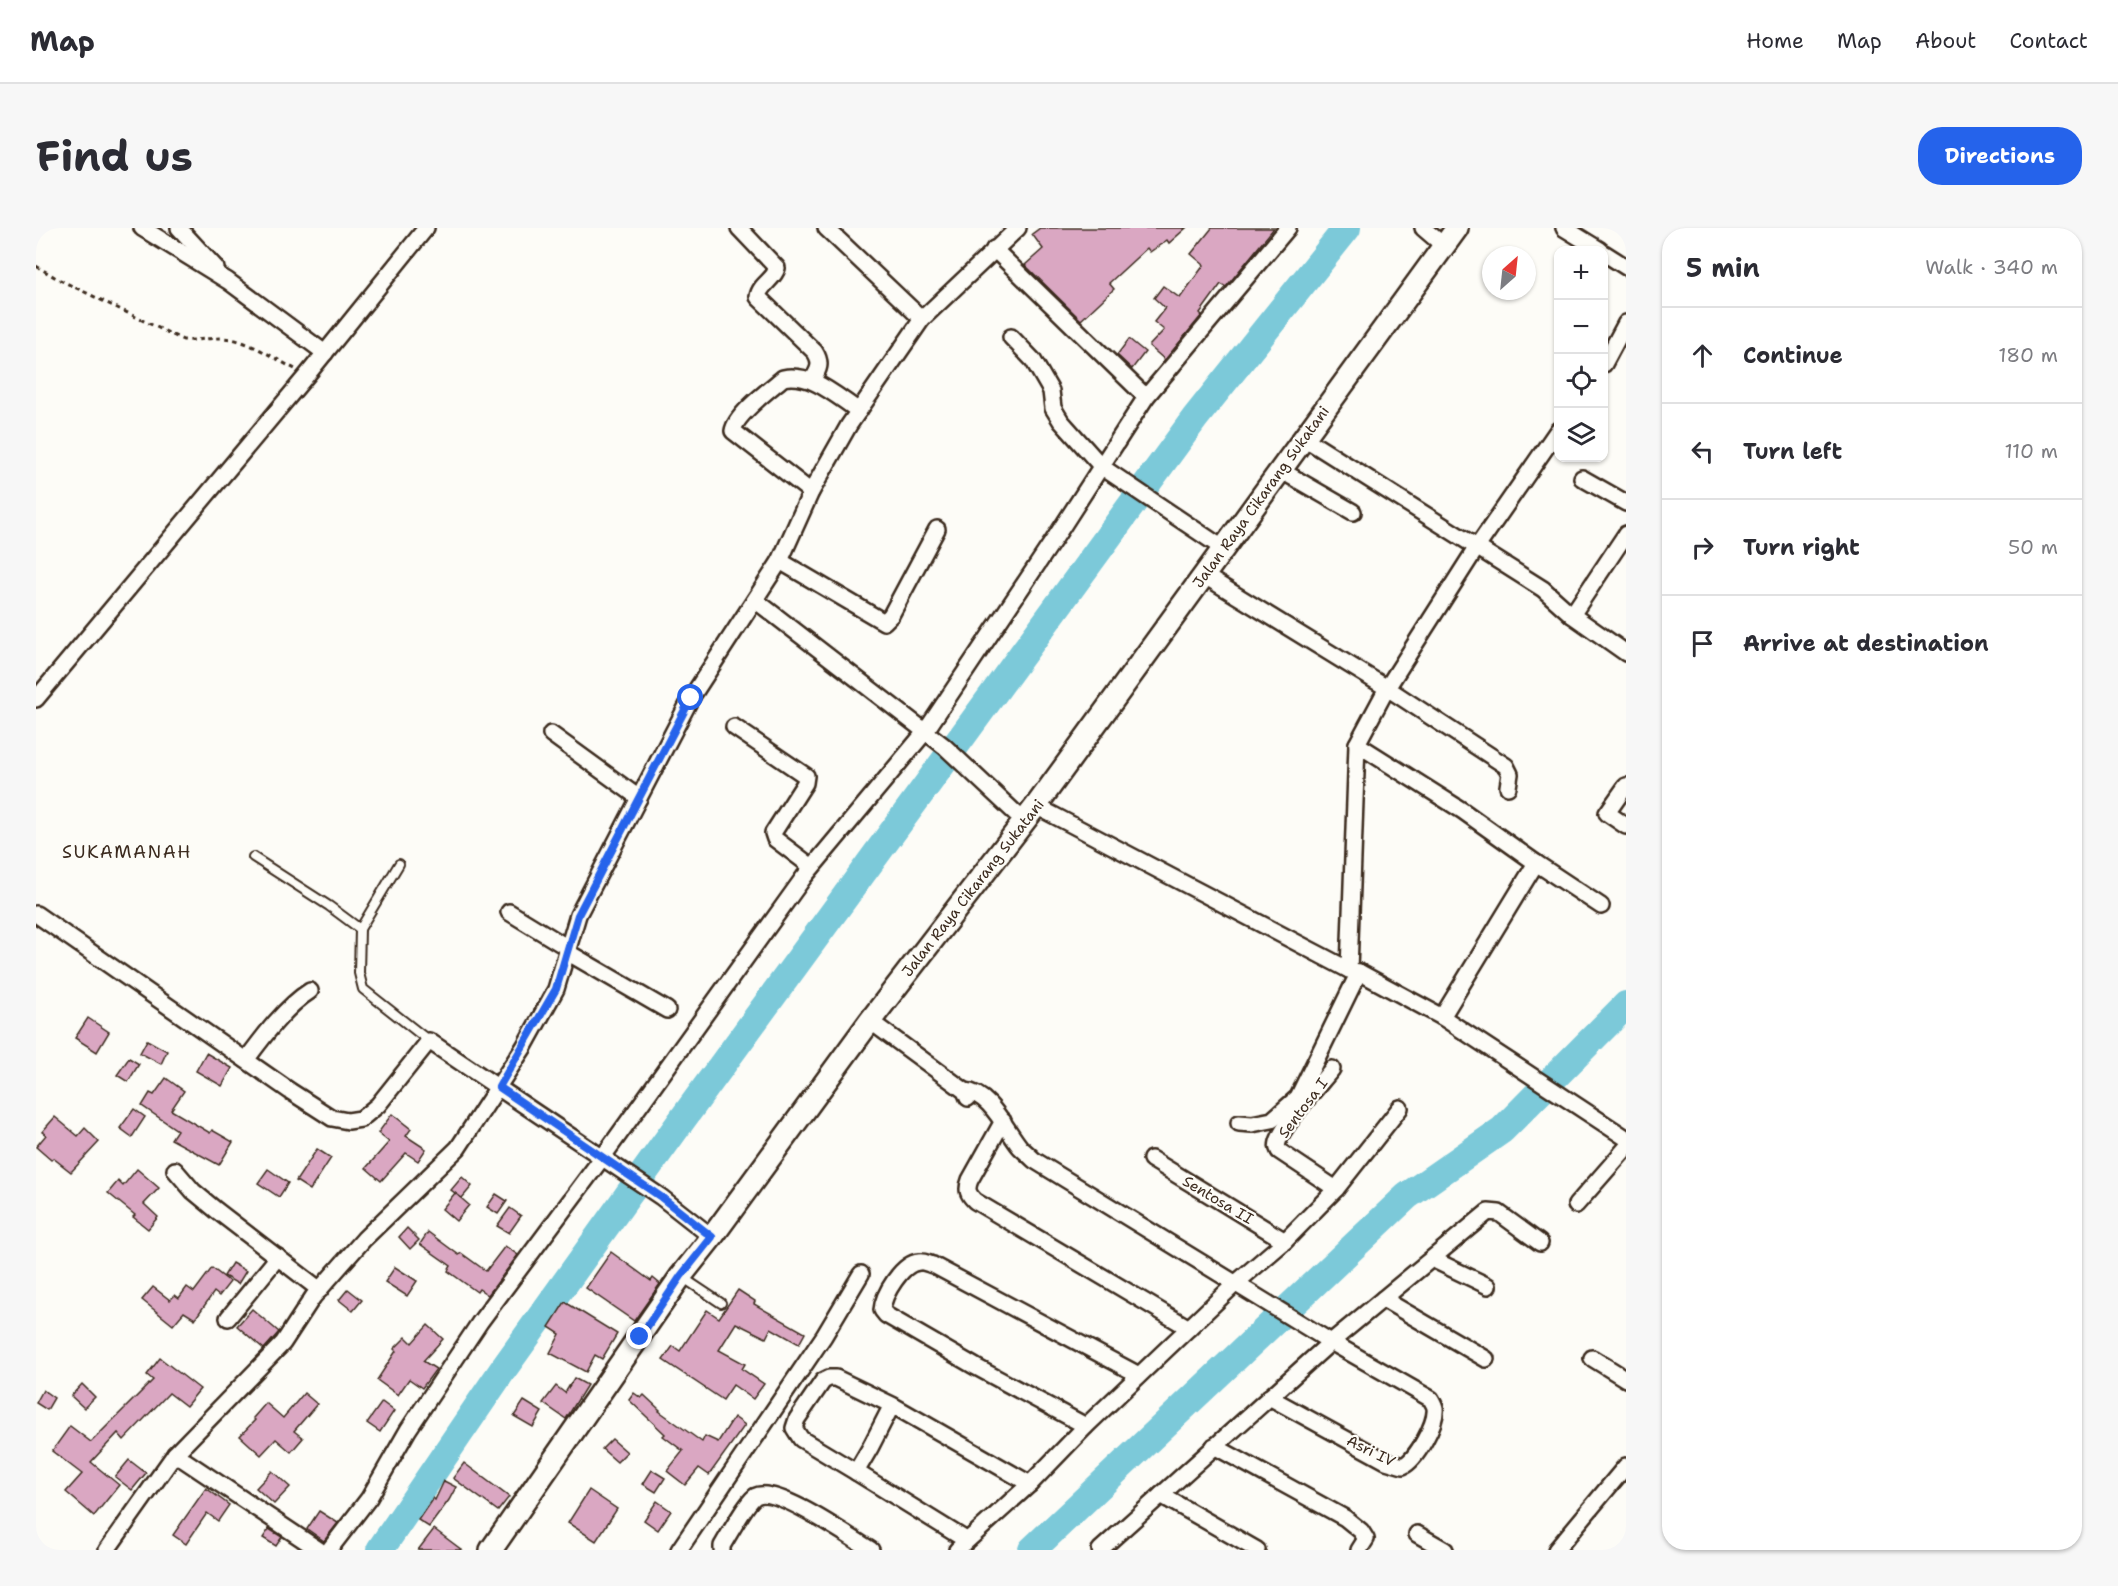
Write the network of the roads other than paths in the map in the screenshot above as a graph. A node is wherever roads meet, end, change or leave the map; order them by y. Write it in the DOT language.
graph roads {
  1 [pos="142,228"];
  2 [pos="179,228"];
  3 [pos="426,228"];
  4 [pos="739,228"];
  5 [pos="826,228"];
  6 [pos="1287,228"];
  7 [pos="1423,228"];
  8 [pos="1457,228"];
  9 [pos="1564,228"];
  10 [pos="1011,230"];
  11 [pos="1444,246"];
  12 [pos="1592,246"];
  13 [pos="994,249"];
  14 [pos="1608,256"];
  15 [pos="1626,267"];
  16 [pos="228,281"];
  17 [pos="922,319"];
  18 [pos="1626,323"];
  19 [pos="1011,336"];
  20 [pos="326,353"];
  21 [pos="1608,357"];
  22 [pos="812,380"];
  23 [pos="1146,397"];
  24 [pos="859,411"];
  25 [pos="1554,436"];
  26 [pos="1304,438"];
  27 [pos="1102,467"];
  28 [pos="1282,471"];
  29 [pos="1582,478"];
  30 [pos="811,492"];
  31 [pos="1626,503"];
  32 [pos="1353,512"];
  33 [pos="938,529"];
  34 [pos="1625,539"];
  35 [pos="1477,547"];
  36 [pos="1224,549"];
  37 [pos="780,561"];
  38 [pos="1205,576"];
  39 [pos="755,600"];
  40 [pos="1572,615"];
  41 [pos="1626,653"];
  42 [pos="1387,688"];
  43 [pos="36,699"];
  44 [pos="734,727"];
  45 [pos="925,732"];
  46 [pos="551,734"];
  47 [pos="1357,744"];
  48 [pos="1626,786"];
  49 [pos="1508,787"];
  50 [pos="639,798"];
  51 [pos="1030,814"];
  52 [pos="1626,826"];
  53 [pos="253,857"];
  54 [pos="1536,862"];
  55 [pos="399,864"];
  56 [pos="812,867"];
  57 [pos="1601,906"];
  58 [pos="509,912"];
  59 [pos="36,914"];
  60 [pos="360,929"];
  61 [pos="568,950"];
  62 [pos="1354,971"];
  63 [pos="310,991"];
  64 [pos="667,1010"];
  65 [pos="1442,1017"];
  66 [pos="870,1021"];
  67 [pos="429,1041"];
  68 [pos="246,1060"];
  69 [pos="1332,1069"];
  70 [pos="499,1087"];
  71 [pos="1400,1108"];
  72 [pos="999,1117"];
  73 [pos="1239,1122"];
  74 [pos="1626,1138"];
  75 [pos="1626,1148"];
  76 [pos="602,1158"];
  77 [pos="1151,1159"];
  78 [pos="175,1170"];
  79 [pos="1336,1189"];
  80 [pos="1576,1205"];
  81 [pos="712,1237"];
  82 [pos="1285,1241"];
  83 [pos="1540,1244"];
  84 [pos="278,1257"];
  85 [pos="1432,1259"];
  86 [pos="861,1274"];
  87 [pos="681,1276"];
  88 [pos="1236,1283"];
  89 [pos="1488,1286"];
  90 [pos="320,1290"];
  91 [pos="1383,1299"];
  92 [pos="721,1303"];
  93 [pos="228,1318"];
  94 [pos="1189,1328"];
  95 [pos="1331,1342"];
  96 [pos="1592,1358"];
  97 [pos="1486,1359"];
  98 [pos="1139,1375"];
  99 [pos="1626,1379"];
  100 [pos="1269,1397"];
  101 [pos="892,1405"];
  102 [pos="1086,1426"];
  103 [pos="1214,1446"];
  104 [pos="175,1454"];
  105 [pos="1626,1466"];
  106 [pos="856,1472"];
  107 [pos="1030,1484"];
  108 [pos="1161,1495"];
  109 [pos="1417,1534"];
  110 [pos="961,1545"];
  111 [pos="1103,1549"];
  112 [pos="1560,1549"];
  113 [pos="107,1550"];
  114 [pos="319,1550"];
  115 [pos="329,1550"];
  116 [pos="491,1550"];
  117 [pos="679,1550"];
  118 [pos="722,1550"];
  119 [pos="871,1550"];
  120 [pos="1257,1550"];
  121 [pos="1359,1550"];
  122 [pos="1445,1550"];
  1 -- 16 [label="street"];
  2 -- 16 [label="street"];
  3 -- 20 [label="street"];
  4 -- 22 [label="street"];
  5 -- 17 [label="street"];
  6 -- 23 [label="street"];
  7 -- 11 [label="street"];
  8 -- 11 [label="main road, Jalan Raya Cikarang Sukatani"];
  9 -- 12 [label="street"];
  10 -- 13 [label="street"];
  11 -- 26 [label="main road, Jalan Raya Cikarang Sukatani"];
  13 -- 17 [label="street"];
  13 -- 23 [label="street"];
  14 -- 15 [label="street"];
  16 -- 20 [label="street"];
  17 -- 24 [label="street"];
  18 -- 21 [label="street"];
  19 -- 27 [label="street"];
  20 -- 43 [label="street"];
  22 -- 24 [label="street"];
  22 -- 30 [label="street"];
  23 -- 27 [label="street"];
  24 -- 30 [label="street"];
  25 -- 35 [label="street"];
  26 -- 28 [label="main road, Jalan Raya Cikarang Sukatani"];
  26 -- 35 [label="street"];
  27 -- 36 [label="street"];
  27 -- 45 [label="street"];
  28 -- 32 [label="street"];
  28 -- 36 [label="main road, Jalan Raya Cikarang Sukatani"];
  29 -- 31 [label="street"];
  30 -- 37 [label="street"];
  33 -- 37 [label="street"];
  34 -- 40 [label="street"];
  35 -- 40 [label="street"];
  35 -- 42 [label="street"];
  36 -- 38 [label="main road, Jalan Raya Cikarang Sukatani"];
  37 -- 39 [label="street"];
  38 -- 42 [label="street"];
  38 -- 51 [label="main road, Jalan Raya Cikarang Sukatani"];
  39 -- 45 [label="street"];
  39 -- 50 [label="street"];
  40 -- 41 [label="street"];
  42 -- 47 [label="street"];
  42 -- 49 [label="street"];
  44 -- 56 [label="street"];
  45 -- 51 [label="street"];
  45 -- 56 [label="street"];
  46 -- 50 [label="street"];
  47 -- 54 [label="street"];
  47 -- 62 [label="street"];
  48 -- 52 [label="street"];
  50 -- 61 [label="street"];
  51 -- 62 [label="street"];
  51 -- 66 [label="main road, Jalan Raya Cikarang Sukatani"];
  53 -- 60 [label="lane"];
  54 -- 57 [label="street"];
  54 -- 65 [label="street"];
  55 -- 60 [label="lane"];
  56 -- 76 [label="street"];
  58 -- 61 [label="street"];
  59 -- 68 [label="street"];
  60 -- 67 [label="lane"];
  61 -- 64 [label="street"];
  61 -- 70 [label="street"];
  62 -- 65 [label="street"];
  62 -- 73 [label="street"];
  63 -- 68 [label="street"];
  65 -- 74 [label="street"];
  66 -- 72 [label="street"];
  66 -- 81 [label="main road, Jalan Raya Cikarang Sukatani"];
  67 -- 68 [label="street"];
  67 -- 70 [label="street"];
  69 -- 79 [label="street, Sentosa I"];
  70 -- 76 [label="street"];
  70 -- 90 [label="street"];
  71 -- 79 [label="street"];
  72 -- 88 [label="street"];
  72 -- 94 [label="street"];
  75 -- 80 [label="street"];
  76 -- 81 [label="street"];
  76 -- 115 [label="street"];
  77 -- 82 [label="street, Sentosa II"];
  78 -- 84 [label="street"];
  79 -- 82 [label="street"];
  81 -- 87 [label="main road, Jalan Raya Cikarang Sukatani"];
  82 -- 88 [label="street"];
  83 -- 85 [label="street"];
  84 -- 90 [label="street"];
  84 -- 93 [label="street"];
  85 -- 89 [label="street"];
  85 -- 91 [label="street"];
  86 -- 117 [label="street"];
  87 -- 92 [label="lane"];
  87 -- 116 [label="main road, Jalan Raya Cikarang Sukatani"];
  88 -- 94 [label="street"];
  88 -- 95 [label="street"];
  90 -- 104 [label="street"];
  91 -- 95 [label="street"];
  91 -- 97 [label="street"];
  94 -- 98 [label="street"];
  95 -- 100 [label="street"];
  95 -- 100 [label="street, Asri IV"];
  96 -- 99 [label="street"];
  98 -- 102 [label="street"];
  98 -- 102 [label="street"];
  100 -- 103 [label="street"];
  101 -- 106 [label="street"];
  101 -- 106 [label="street"];
  101 -- 107 [label="street"];
  102 -- 107 [label="street"];
  103 -- 108 [label="street"];
  103 -- 121 [label="street"];
  104 -- 113 [label="street"];
  104 -- 114 [label="street"];
  105 -- 112 [label="street"];
  106 -- 110 [label="street"];
  107 -- 110 [label="street"];
  108 -- 111 [label="street"];
  108 -- 120 [label="street"];
  109 -- 122 [label="street"];
  118 -- 119 [label="street"];
}
